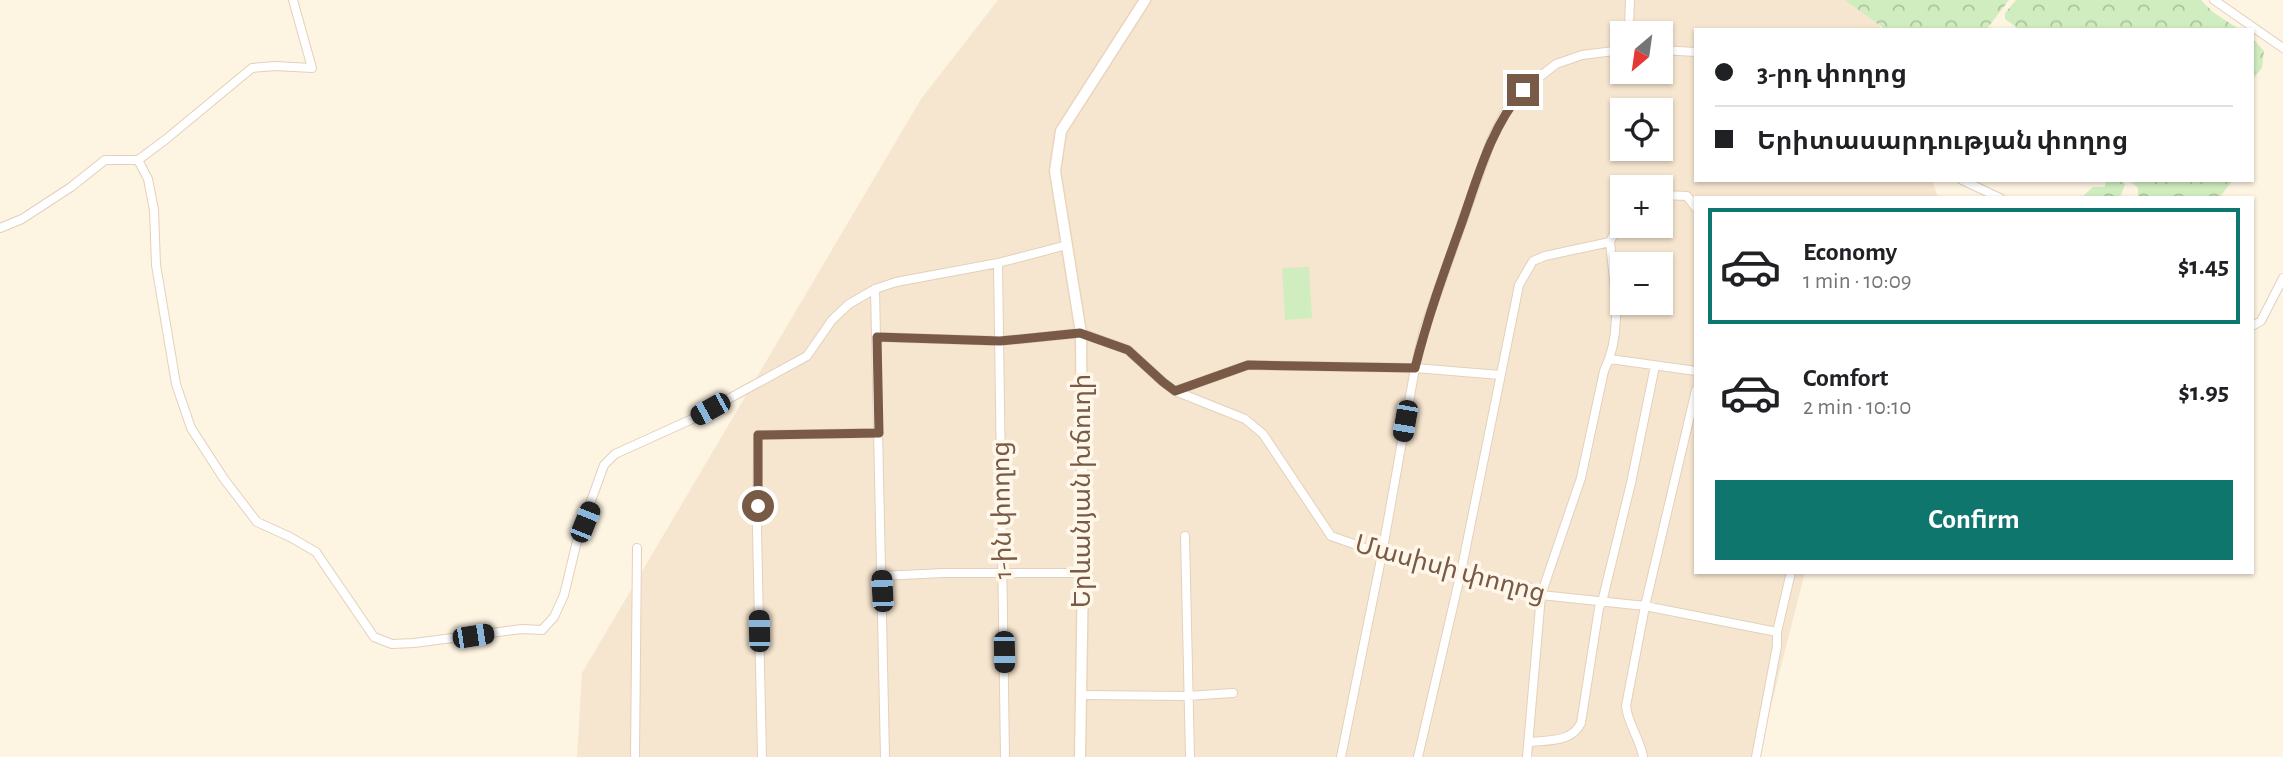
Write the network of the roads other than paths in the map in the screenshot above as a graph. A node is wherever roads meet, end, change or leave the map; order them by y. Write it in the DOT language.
graph roads {
  1 [pos="293,0"];
  2 [pos="1145,0"];
  3 [pos="1629,0"];
  4 [pos="2214,0"];
  5 [pos="1629,21"];
  6 [pos="2283,48"];
  7 [pos="1673,51"];
  8 [pos="1610,52"];
  9 [pos="1694,52"];
  10 [pos="138,160"];
  11 [pos="1966,182"];
  12 [pos="1673,195"];
  13 [pos="1996,196"];
  14 [pos="1694,205"];
  15 [pos="0,228"];
  16 [pos="1612,238"];
  17 [pos="1610,242"];
  18 [pos="1066,245"];
  19 [pos="998,263"];
  20 [pos="2283,278"];
  21 [pos="875,289"];
  22 [pos="2254,325"];
  23 [pos="1080,333"];
  24 [pos="877,337"];
  25 [pos="1000,341"];
  26 [pos="1610,359"];
  27 [pos="1655,366"];
  28 [pos="1415,368"];
  29 [pos="1694,371"];
  30 [pos="1500,375"];
  31 [pos="1175,391"];
  32 [pos="1694,398"];
  33 [pos="879,433"];
  34 [pos="1185,536"];
  35 [pos="637,548"];
  36 [pos="1382,554"];
  37 [pos="1461,572"];
  38 [pos="1004,573"];
  39 [pos="1083,573"];
  40 [pos="1791,574"];
  41 [pos="881,576"];
  42 [pos="1541,595"];
  43 [pos="1602,602"];
  44 [pos="1645,606"];
  45 [pos="1777,632"];
  46 [pos="1233,693"];
  47 [pos="1082,695"];
  48 [pos="1187,696"];
  49 [pos="1530,742"];
  50 [pos="635,757"];
  51 [pos="762,757"];
  52 [pos="885,757"];
  53 [pos="1005,757"];
  54 [pos="1080,757"];
  55 [pos="1190,757"];
  56 [pos="1341,757"];
  57 [pos="1418,757"];
  58 [pos="1527,757"];
  59 [pos="1643,757"];
  60 [pos="1756,757"];
  1 -- 10 [label="street"];
  2 -- 18 [label="main road, Երևանյան խճուղի"];
  3 -- 5 [label="street"];
  4 -- 6 [label="street"];
  7 -- 9 [label="street"];
  8 -- 28 [label="street"];
  10 -- 15 [label="street"];
  10 -- 21 [label="street"];
  11 -- 13 [label="street"];
  12 -- 14 [label="street"];
  16 -- 17 [label="street"];
  17 -- 26 [label="street"];
  17 -- 30 [label="street"];
  18 -- 19 [label="street"];
  18 -- 23 [label="main road, Երևանյան խճուղի"];
  19 -- 21 [label="street"];
  19 -- 25 [label="street, 1-ին փողոց"];
  20 -- 22 [label="street"];
  21 -- 24 [label="street"];
  23 -- 25 [label="street"];
  23 -- 31 [label="street, Մասիսի փողոց"];
  23 -- 39 [label="main road, Երևանյան խճուղի"];
  24 -- 25 [label="street"];
  24 -- 33 [label="street"];
  25 -- 38 [label="street, 1-ին փողոց"];
  26 -- 27 [label="street"];
  26 -- 42 [label="street"];
  27 -- 29 [label="street"];
  27 -- 43 [label="street"];
  28 -- 30 [label="street"];
  28 -- 31 [label="street"];
  28 -- 36 [label="street"];
  30 -- 37 [label="street"];
  31 -- 36 [label="street, Մասիսի փողոց"];
  32 -- 44 [label="street"];
  33 -- 41 [label="street"];
  33 -- 51 [label="street"];
  34 -- 48 [label="street"];
  35 -- 50 [label="street"];
  36 -- 37 [label="street, Մասիսի փողոց"];
  36 -- 56 [label="street"];
  37 -- 42 [label="street, Մասիսի փողոց"];
  37 -- 57 [label="street"];
  38 -- 39 [label="street"];
  38 -- 41 [label="street"];
  38 -- 53 [label="street, 1-ին փողոց"];
  39 -- 47 [label="main road, Երևանյան խճուղի"];
  40 -- 45 [label="street"];
  41 -- 52 [label="street"];
  42 -- 43 [label="street, Մասիսի փողոց"];
  42 -- 49 [label="street"];
  43 -- 44 [label="street, Մասիսի փողոց"];
  43 -- 49 [label="street"];
  44 -- 45 [label="street, Մասիսի փողոց"];
  44 -- 59 [label="street"];
  45 -- 60 [label="street"];
  46 -- 48 [label="street"];
  47 -- 48 [label="street"];
  47 -- 54 [label="main road, Երևանյան խճուղի"];
  48 -- 55 [label="street"];
  49 -- 58 [label="street"];
}
